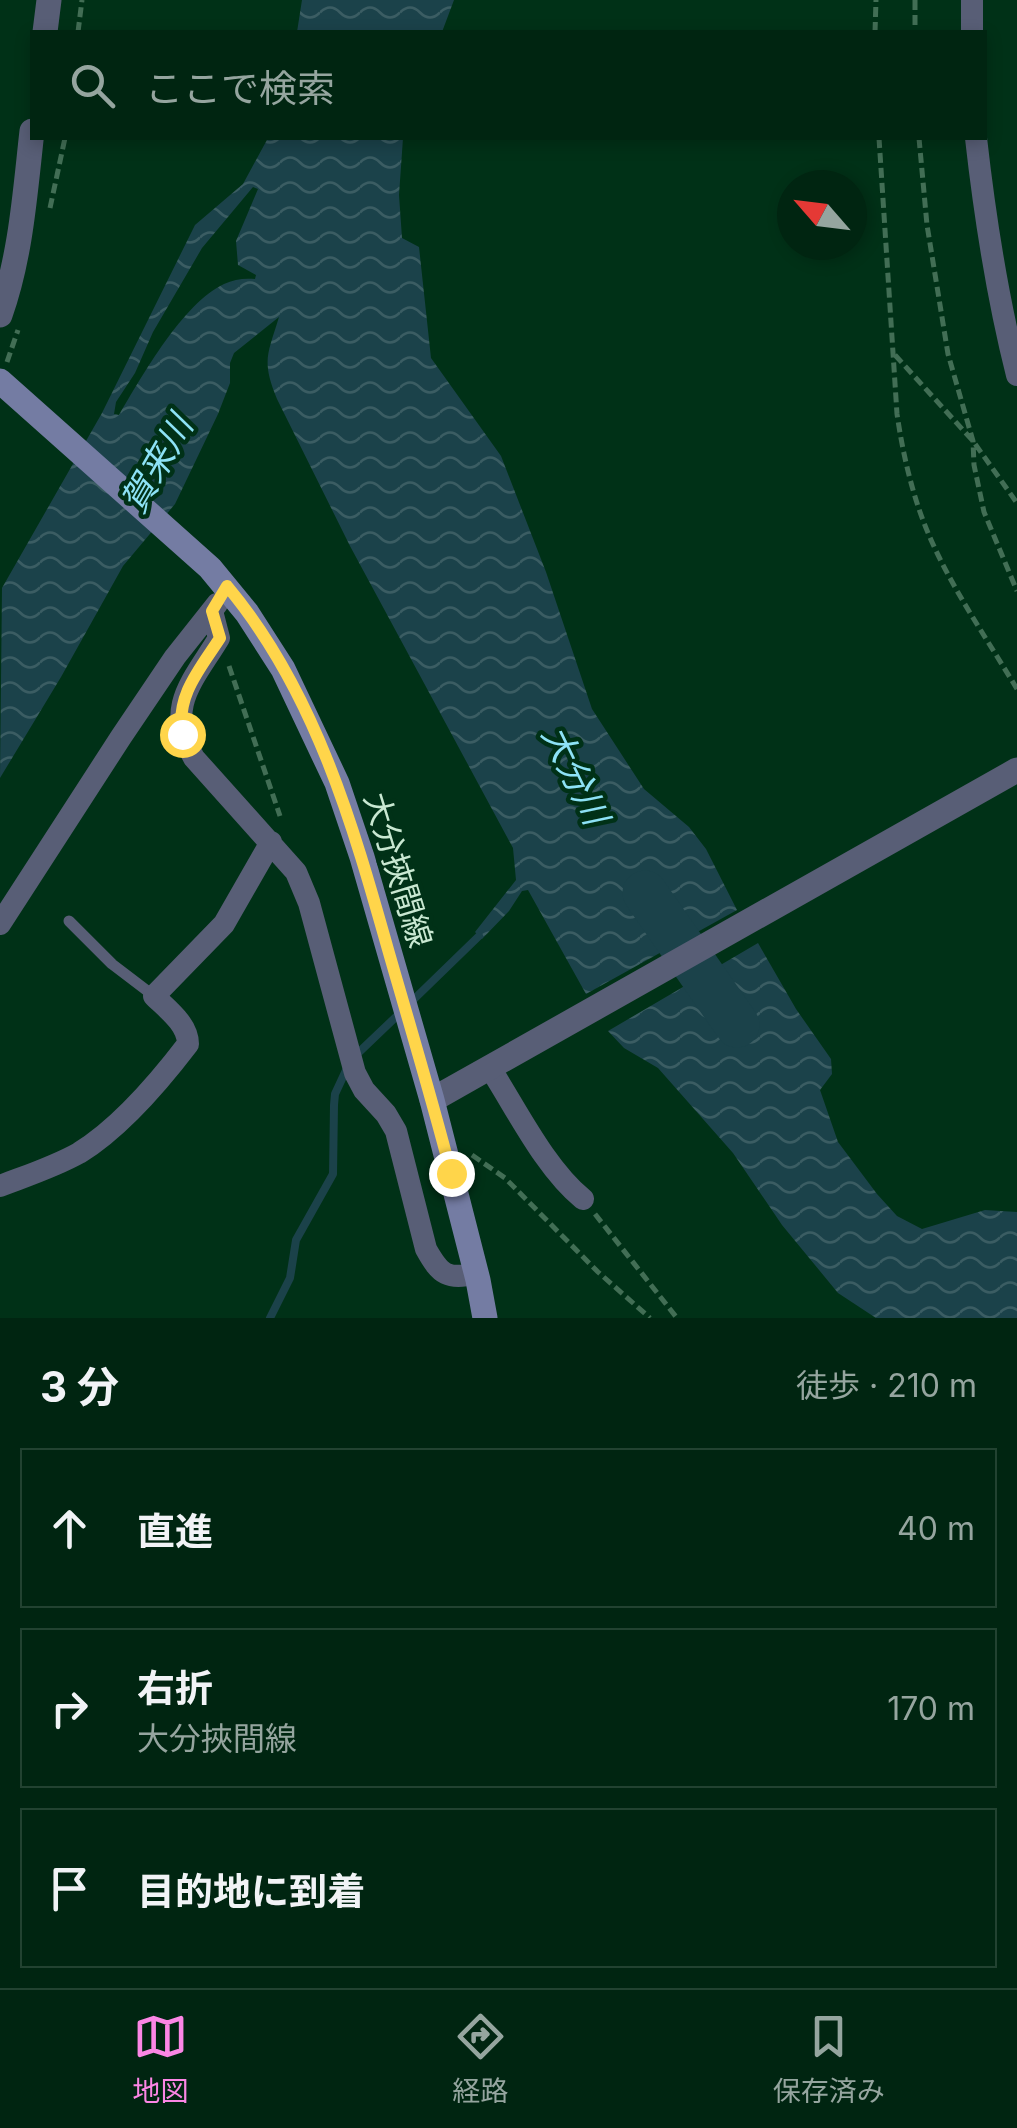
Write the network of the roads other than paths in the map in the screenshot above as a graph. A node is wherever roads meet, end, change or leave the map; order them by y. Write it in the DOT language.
graph roads {
  1 [pos="49,0"];
  2 [pos="972,0"];
  3 [pos="45,30"];
  4 [pos="972,30"];
  5 [pos="31,140"];
  6 [pos="976,140"];
  7 [pos="0,315"];
  8 [pos="1017,374"];
  9 [pos="2,382"];
  10 [pos="219,577"];
  11 [pos="212,611"];
  12 [pos="1017,770"];
  13 [pos="276,832"];
  14 [pos="68,921"];
  15 [pos="0,924"];
  16 [pos="154,996"];
  17 [pos="497,1065"];
  18 [pos="432,1100"];
  19 [pos="0,1186"];
  20 [pos="583,1198"];
  21 [pos="477,1274"];
  22 [pos="484,1318"];
  1 -- 3 [label="street"];
  2 -- 4 [label="street"];
  5 -- 7 [label="street"];
  6 -- 8 [label="street"];
  9 -- 10 [label="main road, 大分挾間線"];
  10 -- 11 [label="street"];
  10 -- 18 [label="main road, 大分挾間線"];
  11 -- 13 [label="street"];
  11 -- 15 [label="street"];
  12 -- 17 [label="street"];
  13 -- 16 [label="street"];
  13 -- 21 [label="street"];
  14 -- 16 [label="lane"];
  16 -- 19 [label="street"];
  17 -- 18 [label="street"];
  17 -- 20 [label="street"];
  18 -- 21 [label="main road, 大分挾間線"];
  21 -- 22 [label="main road, 大分挾間線"];
}
